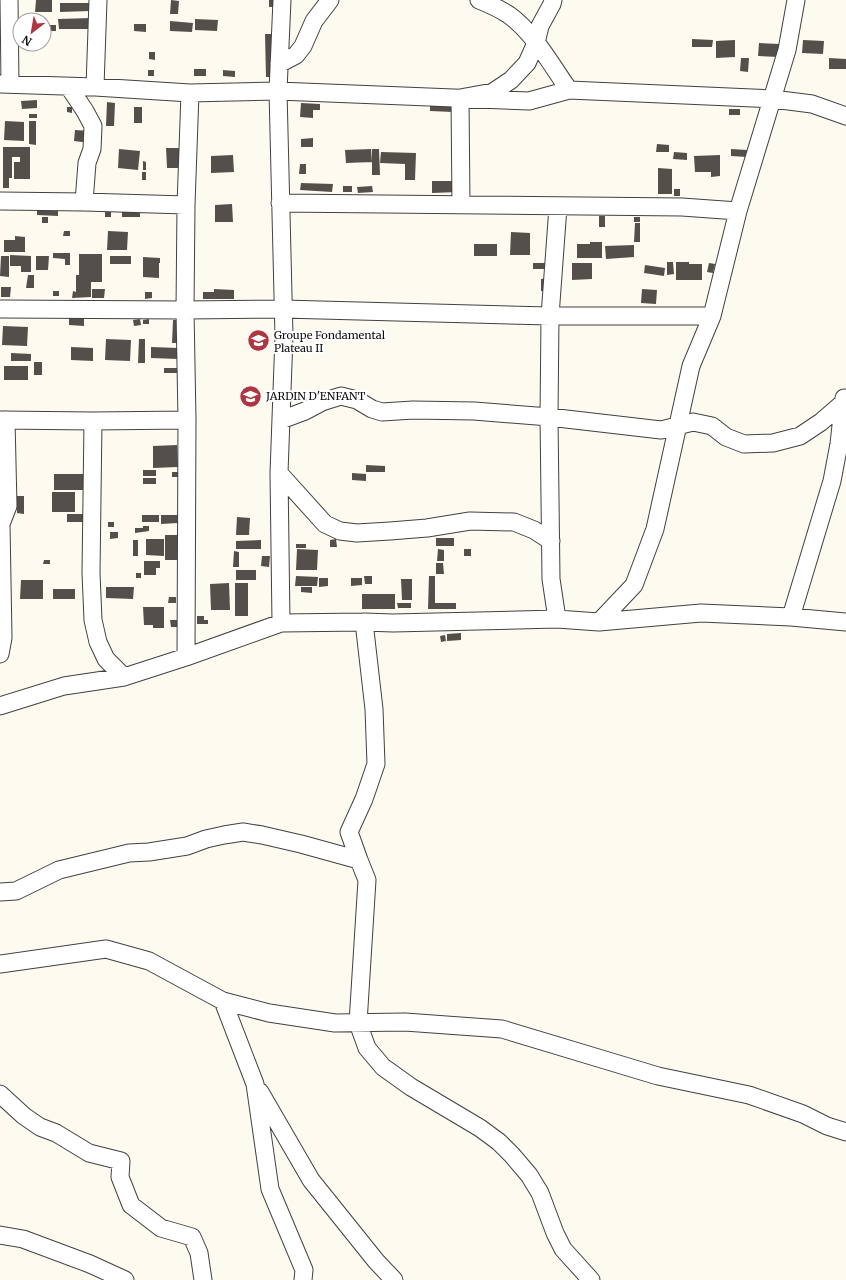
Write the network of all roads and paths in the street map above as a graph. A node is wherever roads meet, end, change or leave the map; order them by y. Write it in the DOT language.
graph roads {
  1 [pos="9,0"];
  2 [pos="98,0"];
  3 [pos="282,0"];
  4 [pos="330,0"];
  5 [pos="479,0"];
  6 [pos="553,0"];
  7 [pos="796,0"];
  8 [pos="536,43"];
  9 [pos="279,64"];
  10 [pos="5,84"];
  11 [pos="69,87"];
  12 [pos="95,87"];
  13 [pos="569,90"];
  14 [pos="278,91"];
  15 [pos="190,93"];
  16 [pos="460,98"];
  17 [pos="773,99"];
  18 [pos="846,116"];
  19 [pos="0,201"];
  20 [pos="84,202"];
  21 [pos="280,203"];
  22 [pos="186,205"];
  23 [pos="461,205"];
  24 [pos="558,207"];
  25 [pos="738,211"];
  26 [pos="0,309"];
  27 [pos="283,309"];
  28 [pos="185,310"];
  29 [pos="550,316"];
  30 [pos="712,316"];
  31 [pos="845,400"];
  32 [pos="550,417"];
  33 [pos="3,420"];
  34 [pos="187,420"];
  35 [pos="281,420"];
  36 [pos="93,421"];
  37 [pos="679,425"];
  38 [pos="279,473"];
  39 [pos="0,524"];
  40 [pos="551,541"];
  41 [pos="791,617"];
  42 [pos="557,619"];
  43 [pos="364,622"];
  44 [pos="599,622"];
  45 [pos="846,622"];
  46 [pos="280,623"];
  47 [pos="1,638"];
  48 [pos="0,654"];
  49 [pos="186,657"];
  50 [pos="124,677"];
  51 [pos="0,706"];
  52 [pos="359,860"];
  53 [pos="0,892"];
  54 [pos="0,964"];
  55 [pos="223,1001"];
  56 [pos="358,1023"];
  57 [pos="255,1084"];
  58 [pos="0,1094"];
  59 [pos="846,1132"];
  60 [pos="0,1235"];
  61 [pos="125,1280"];
  62 [pos="203,1280"];
  63 [pos="303,1280"];
  64 [pos="394,1280"];
  65 [pos="591,1280"];
  1 -- 10 [label="street"];
  2 -- 12 [label="street"];
  3 -- 9 [label="street"];
  4 -- 9 [label="street"];
  5 -- 8 [label="street"];
  6 -- 8 [label="street"];
  7 -- 17 [label="street"];
  8 -- 13 [label="street"];
  8 -- 16 [label="street"];
  9 -- 14 [label="street"];
  10 -- 11 [label="street"];
  11 -- 12 [label="street"];
  11 -- 20 [label="street"];
  12 -- 15 [label="street"];
  13 -- 16 [label="street"];
  13 -- 17 [label="street"];
  14 -- 15 [label="street"];
  14 -- 16 [label="street"];
  14 -- 21 [label="street"];
  15 -- 22 [label="street"];
  16 -- 23 [label="street"];
  17 -- 18 [label="street"];
  17 -- 25 [label="street"];
  19 -- 20 [label="street"];
  20 -- 22 [label="street"];
  21 -- 23 [label="street"];
  21 -- 27 [label="street"];
  22 -- 28 [label="street"];
  23 -- 24 [label="street"];
  24 -- 25 [label="street"];
  24 -- 29 [label="street"];
  25 -- 30 [label="street"];
  26 -- 28 [label="street"];
  27 -- 28 [label="street"];
  27 -- 29 [label="street"];
  27 -- 35 [label="street"];
  28 -- 34 [label="street"];
  29 -- 30 [label="street"];
  29 -- 32 [label="street"];
  30 -- 37 [label="street"];
  31 -- 37 [label="street"];
  31 -- 41 [label="street"];
  32 -- 35 [label="street"];
  32 -- 37 [label="street"];
  32 -- 40 [label="street"];
  33 -- 36 [label="street"];
  33 -- 39 [label="street"];
  34 -- 36 [label="street"];
  34 -- 49 [label="street"];
  35 -- 38 [label="street"];
  36 -- 50 [label="street"];
  37 -- 44 [label="street"];
  38 -- 40 [label="street"];
  38 -- 46 [label="street"];
  39 -- 47 [label="street"];
  40 -- 42 [label="street"];
  41 -- 44 [label="street"];
  41 -- 45 [label="street"];
  42 -- 43 [label="street"];
  42 -- 44 [label="street"];
  43 -- 46 [label="street"];
  43 -- 52 [label="street"];
  46 -- 49 [label="street"];
  47 -- 48 [label="street"];
  49 -- 50 [label="street"];
  50 -- 51 [label="street"];
  52 -- 53 [label="street"];
  52 -- 56 [label="street"];
  54 -- 55 [label="street"];
  55 -- 56 [label="street"];
  55 -- 57 [label="street"];
  56 -- 59 [label="street"];
  56 -- 65 [label="street"];
  57 -- 63 [label="street"];
  57 -- 64 [label="street"];
  58 -- 62 [label="street"];
  60 -- 61 [label="street"];
}
